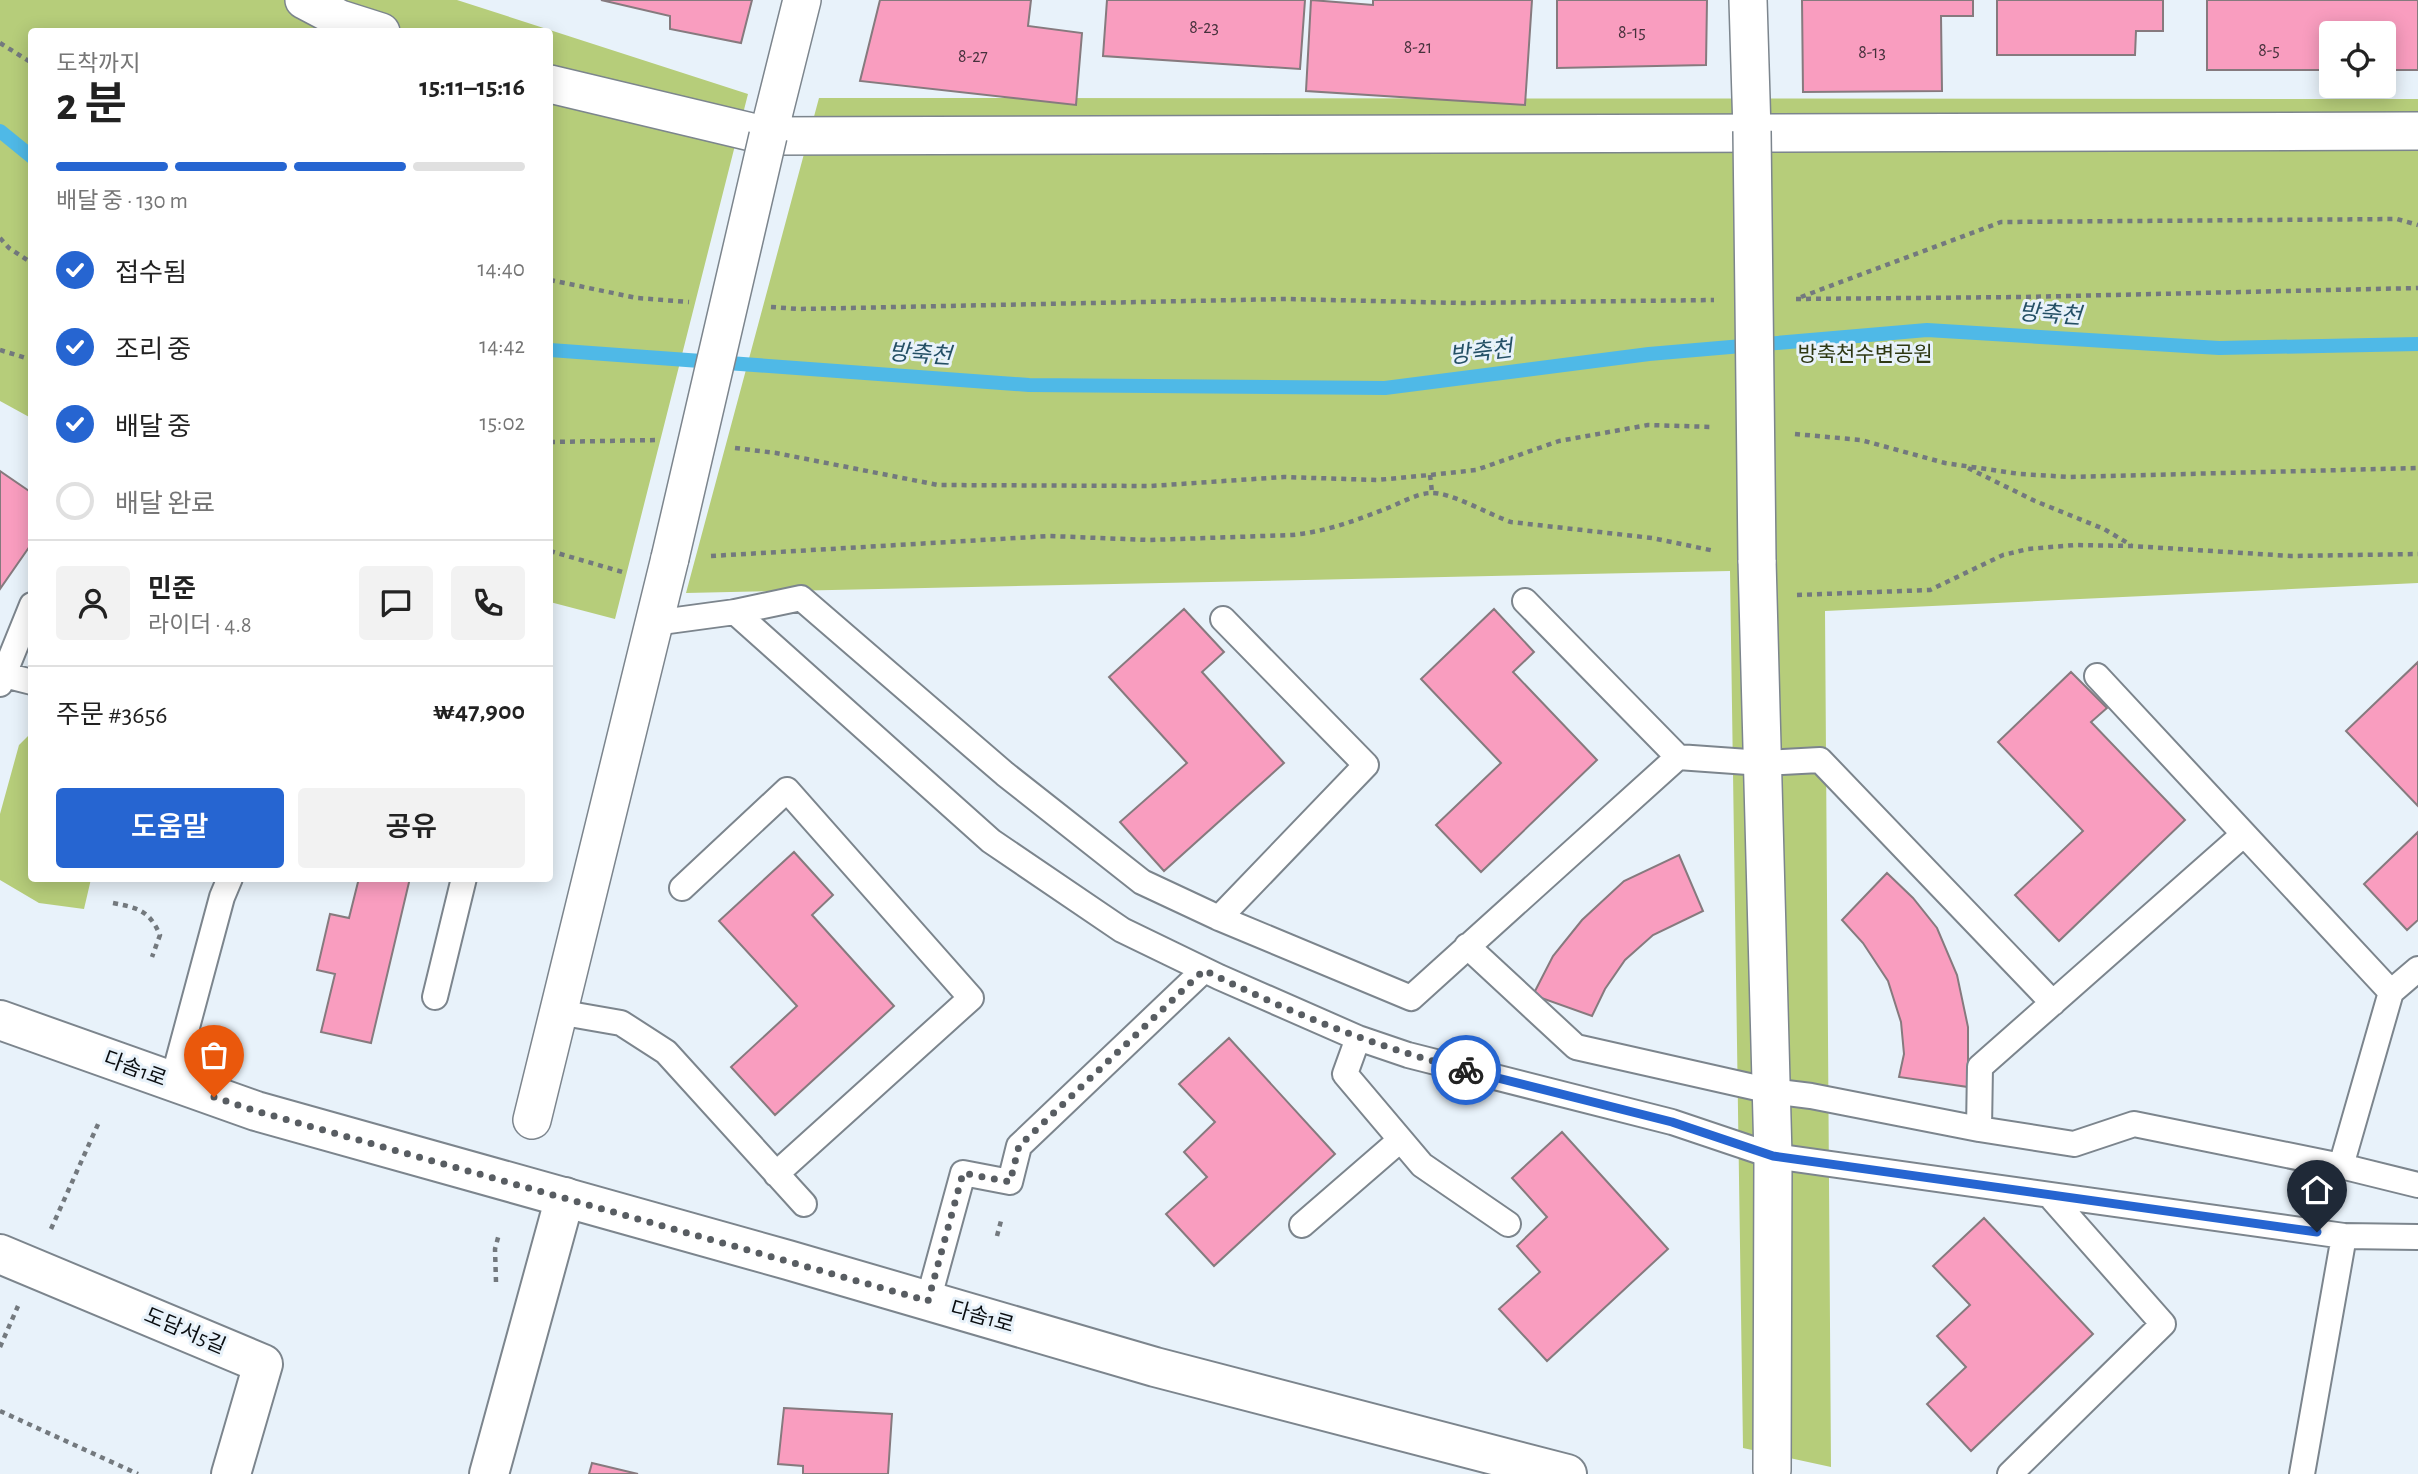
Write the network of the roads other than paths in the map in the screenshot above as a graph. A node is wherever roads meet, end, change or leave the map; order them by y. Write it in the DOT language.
graph roads {
  1 [pos="304,0"];
  2 [pos="802,0"];
  3 [pos="1748,0"];
  4 [pos="368,28"];
  5 [pos="553,85"];
  6 [pos="1752,131"];
  7 [pos="2418,131"];
  8 [pos="768,136"];
  9 [pos="1525,601"];
  10 [pos="735,612"];
  11 [pos="28,614"];
  12 [pos="1223,619"];
  13 [pos="654,623"];
  14 [pos="2097,676"];
  15 [pos="1,678"];
  16 [pos="28,681"];
  17 [pos="1678,757"];
  18 [pos="1762,763"];
  19 [pos="2244,834"];
  20 [pos="228,882"];
  21 [pos="463,882"];
  22 [pos="682,888"];
  23 [pos="1219,918"];
  24 [pos="1467,946"];
  25 [pos="2418,969"];
  26 [pos="1204,970"];
  27 [pos="2391,992"];
  28 [pos="435,998"];
  29 [pos="2053,1003"];
  30 [pos="558,1012"];
  31 [pos="0,1020"];
  32 [pos="1358,1038"];
  33 [pos="172,1083"];
  34 [pos="1771,1091"];
  35 [pos="532,1120"];
  36 [pos="1979,1129"];
  37 [pos="1399,1140"];
  38 [pos="1773,1156"];
  39 [pos="2342,1166"];
  40 [pos="776,1174"];
  41 [pos="2418,1185"];
  42 [pos="2050,1196"];
  43 [pos="565,1197"];
  44 [pos="804,1204"];
  45 [pos="1508,1224"];
  46 [pos="1302,1225"];
  47 [pos="2344,1236"];
  48 [pos="2418,1237"];
  49 [pos="0,1254"];
  50 [pos="928,1301"];
  51 [pos="1529,1469"];
  52 [pos="1773,1470"];
  53 [pos="231,1474"];
  54 [pos="489,1474"];
  55 [pos="1567,1474"];
  56 [pos="2010,1474"];
  57 [pos="2302,1474"];
  1 -- 4 [label="street"];
  2 -- 8 [label="street"];
  3 -- 6 [label="street"];
  5 -- 8 [label="street"];
  6 -- 7 [label="street"];
  6 -- 8 [label="street"];
  6 -- 18 [label="street, bridge"];
  8 -- 13 [label="street, bridge"];
  9 -- 17 [label="lane"];
  10 -- 13 [label="lane"];
  10 -- 23 [label="lane"];
  10 -- 26 [label="lane"];
  11 -- 15 [label="lane"];
  12 -- 23 [label="lane"];
  13 -- 30 [label="street"];
  14 -- 19 [label="lane"];
  15 -- 16 [label="lane"];
  17 -- 18 [label="lane"];
  17 -- 24 [label="lane"];
  18 -- 29 [label="lane"];
  18 -- 34 [label="street"];
  19 -- 27 [label="lane"];
  19 -- 29 [label="lane"];
  20 -- 33 [label="lane"];
  21 -- 28 [label="lane"];
  22 -- 40 [label="lane"];
  23 -- 24 [label="lane"];
  24 -- 34 [label="lane"];
  25 -- 27 [label="lane"];
  26 -- 32 [label="lane"];
  26 -- 50 [label="lane"];
  27 -- 39 [label="lane"];
  29 -- 36 [label="lane"];
  30 -- 35 [label="street"];
  30 -- 40 [label="lane"];
  31 -- 33 [label="street, 다솜1로"];
  32 -- 37 [label="lane"];
  32 -- 38 [label="lane"];
  33 -- 43 [label="street, 다솜1로"];
  34 -- 36 [label="lane"];
  34 -- 38 [label="street"];
  36 -- 39 [label="lane"];
  37 -- 45 [label="lane"];
  37 -- 46 [label="lane"];
  38 -- 42 [label="lane"];
  38 -- 52 [label="street"];
  39 -- 41 [label="lane"];
  40 -- 44 [label="lane"];
  42 -- 47 [label="lane"];
  42 -- 56 [label="lane"];
  43 -- 50 [label="street, 다솜1로"];
  43 -- 54 [label="street"];
  47 -- 48 [label="lane"];
  47 -- 57 [label="lane"];
  49 -- 53 [label="street, 도담서5길"];
  50 -- 51 [label="street, 다솜1로"];
  51 -- 55 [label="street, 다솜1로"];
}
